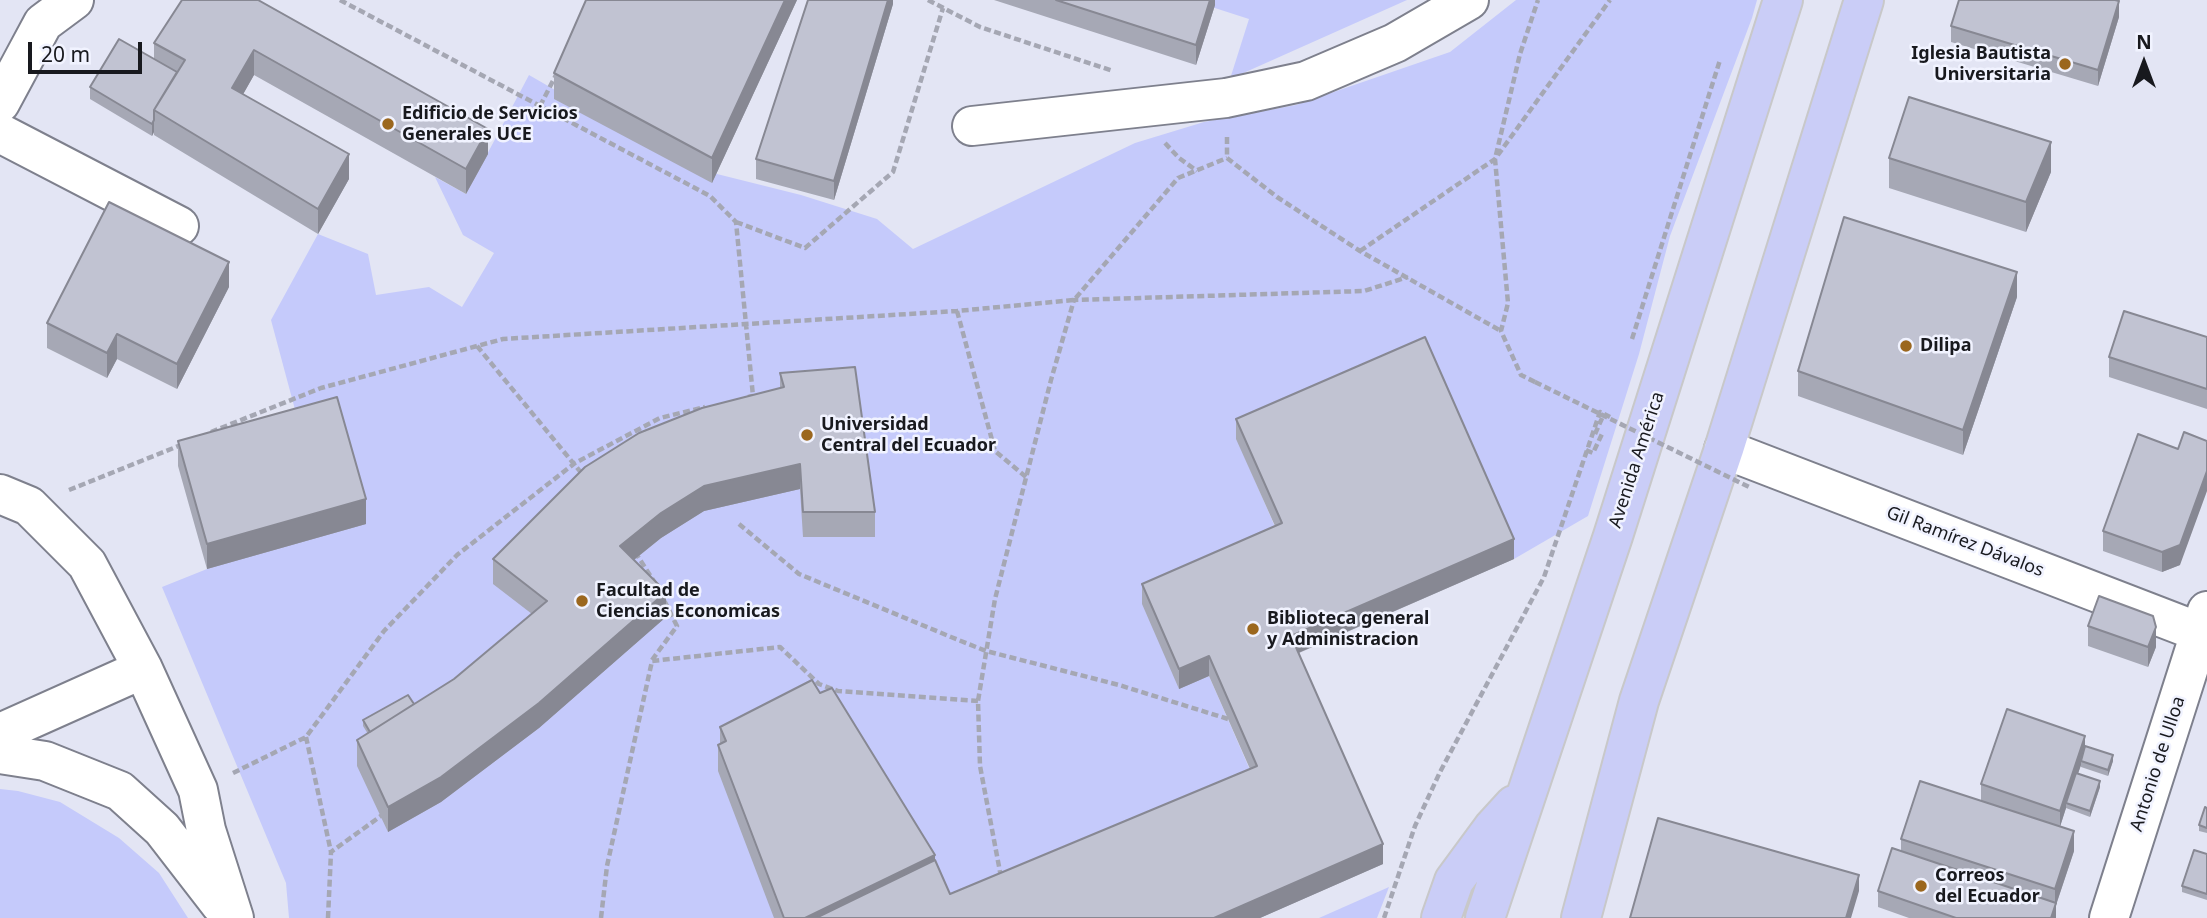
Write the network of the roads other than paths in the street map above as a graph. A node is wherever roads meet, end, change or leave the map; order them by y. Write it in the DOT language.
graph roads {
  1 [pos="74,0"];
  2 [pos="1469,0"];
  3 [pos="1783,0"];
  4 [pos="1864,0"];
  5 [pos="0,103"];
  6 [pos="972,126"];
  7 [pos="0,133"];
  8 [pos="179,226"];
  9 [pos="1724,449"];
  10 [pos="14,500"];
  11 [pos="2205,626"];
  12 [pos="144,669"];
  13 [pos="1639,701"];
  14 [pos="0,733"];
  15 [pos="0,754"];
  16 [pos="1529,787"];
  17 [pos="227,918"];
  18 [pos="234,918"];
  19 [pos="1441,918"];
  20 [pos="1485,918"];
  21 [pos="1556,918"];
  22 [pos="1581,918"];
  23 [pos="2109,918"];
  1 -- 5 [label="street"];
  2 -- 6 [label="street"];
  3 -- 16 [label="main road, Avenida América"];
  4 -- 9 [label="main road"];
  7 -- 8 [label="street"];
  9 -- 11 [label="street, Gil Ramírez Dávalos"];
  9 -- 13 [label="main road"];
  10 -- 12 [label="street"];
  11 -- 23 [label="street, Antonio de Ulloa"];
  12 -- 14 [label="street"];
  12 -- 18 [label="street"];
  13 -- 21 [label="main road"];
  13 -- 22 [label="main road"];
  15 -- 17 [label="street"];
  16 -- 19 [label="main road"];
  16 -- 20 [label="main road, Avenida América"];
}
